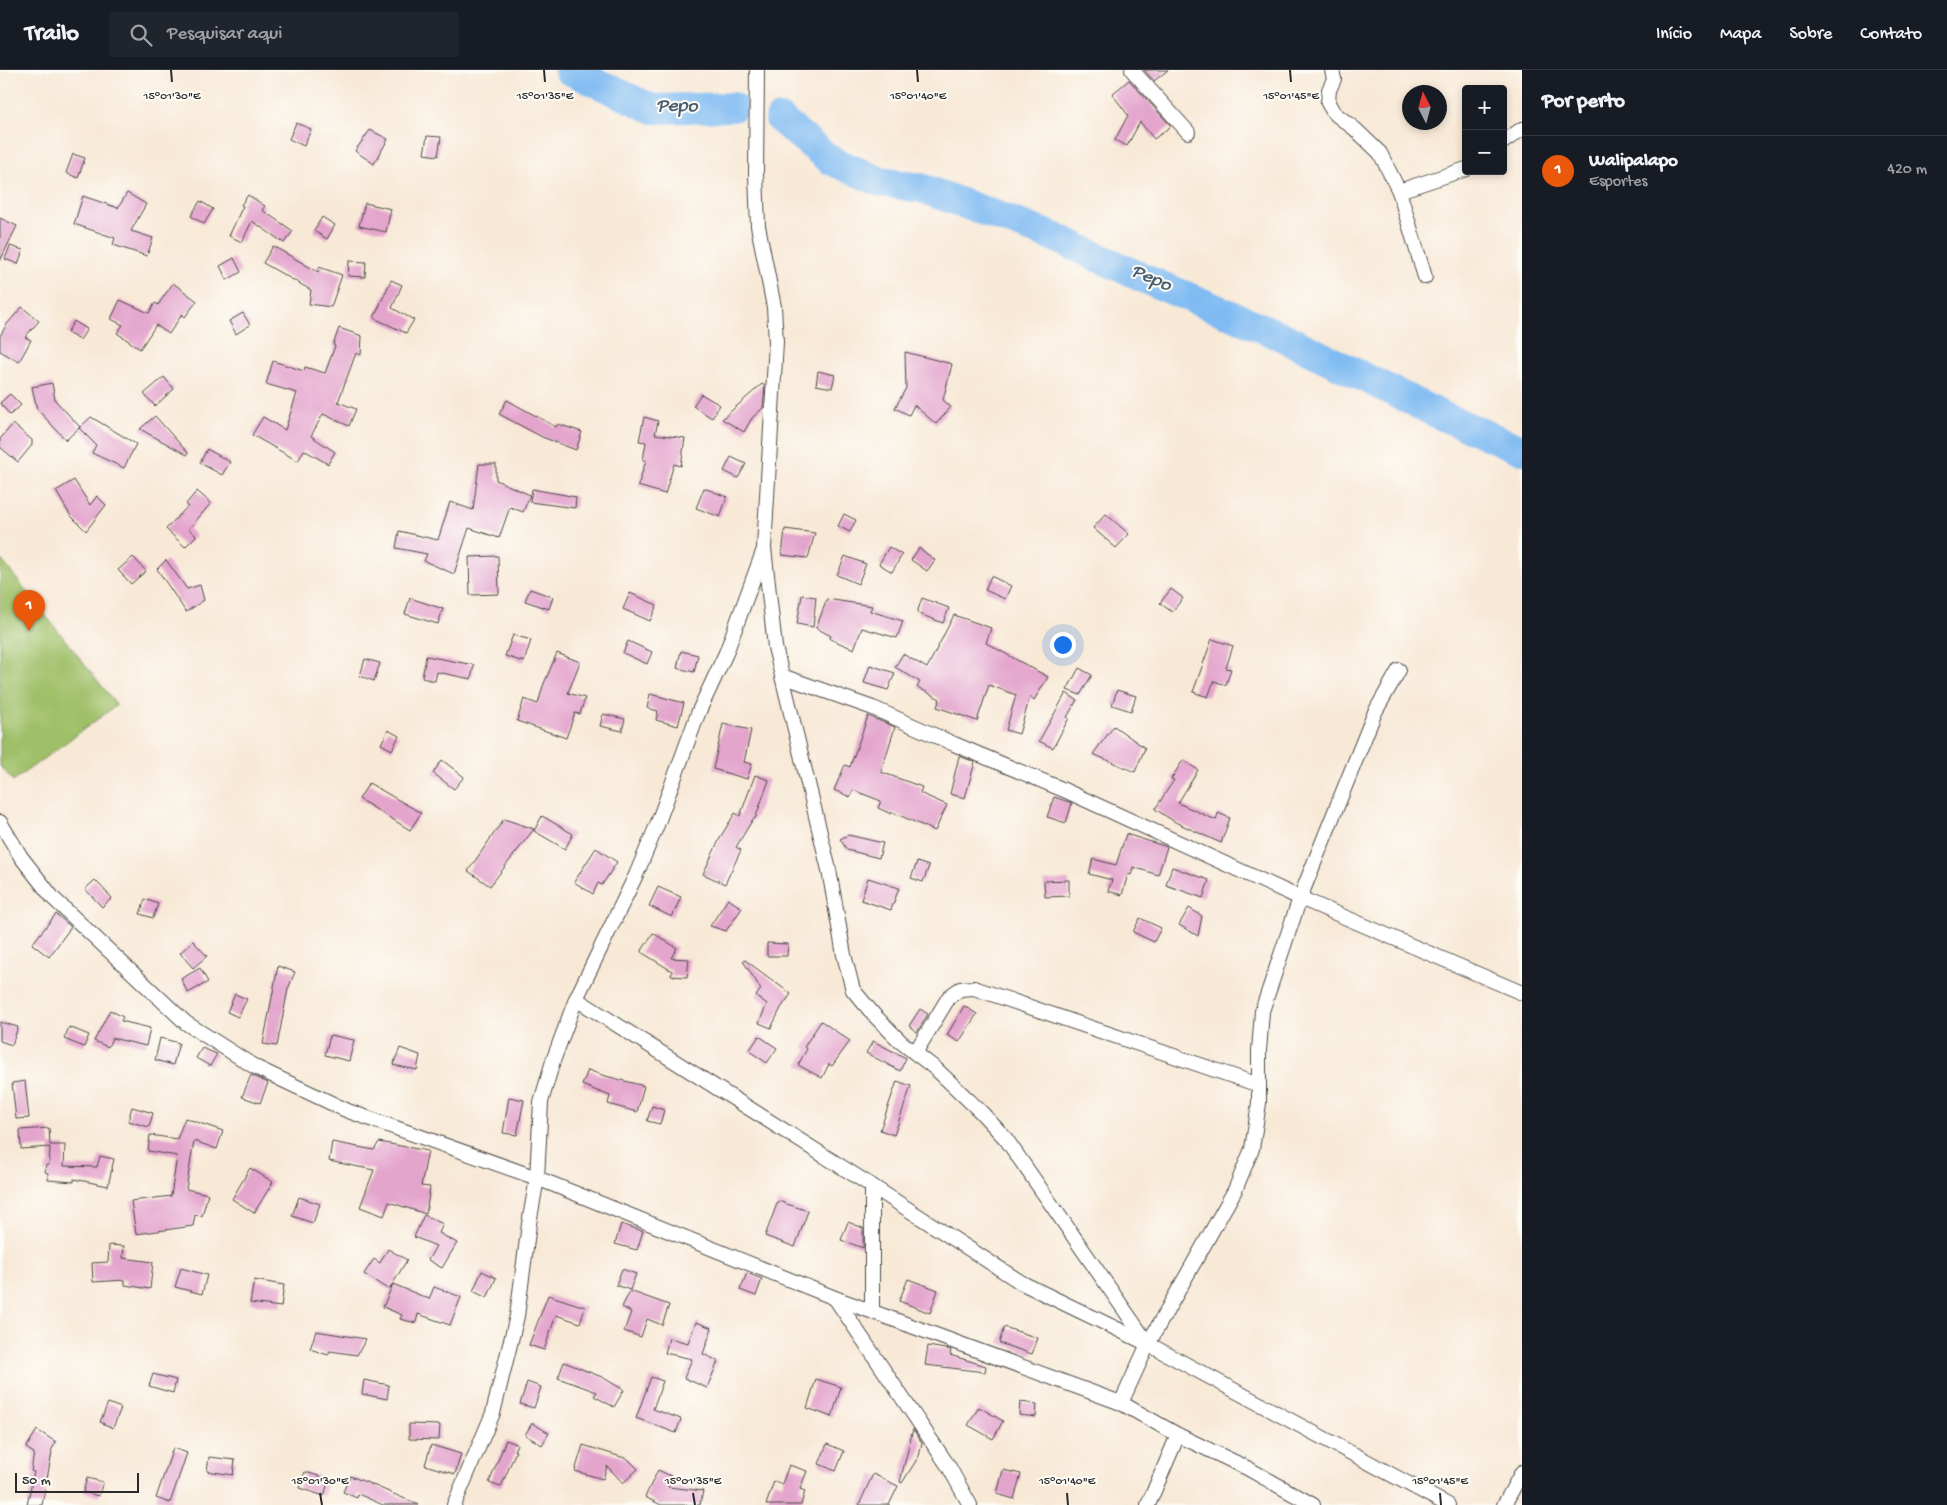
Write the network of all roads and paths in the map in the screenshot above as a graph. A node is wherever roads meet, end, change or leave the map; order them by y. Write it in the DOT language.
graph roads {
  1 [pos="757,70"];
  2 [pos="1132,70"];
  3 [pos="1332,70"];
  4 [pos="1522,129"];
  5 [pos="1188,132"];
  6 [pos="1507,139"];
  7 [pos="1462,170"];
  8 [pos="1399,190"];
  9 [pos="1425,278"];
  10 [pos="764,548"];
  11 [pos="1399,670"];
  12 [pos="782,676"];
  13 [pos="0,822"];
  14 [pos="1300,898"];
  15 [pos="1522,993"];
  16 [pos="576,999"];
  17 [pos="915,1053"];
  18 [pos="1259,1085"];
  19 [pos="537,1178"];
  20 [pos="872,1186"];
  21 [pos="835,1298"];
  22 [pos="872,1311"];
  23 [pos="1148,1344"];
  24 [pos="1121,1403"];
  25 [pos="1178,1434"];
  26 [pos="1522,1472"];
  27 [pos="454,1505"];
  28 [pos="970,1505"];
  29 [pos="1148,1505"];
  30 [pos="1313,1505"];
  31 [pos="1448,1505"];
  32 [pos="1504,1505"];
  1 -- 10 [label="street"];
  2 -- 5 [label="street"];
  3 -- 8 [label="street"];
  4 -- 6 [label="street"];
  7 -- 8 [label="street"];
  8 -- 9 [label="street"];
  10 -- 12 [label="street"];
  10 -- 16 [label="street"];
  11 -- 14 [label="street"];
  12 -- 14 [label="street"];
  12 -- 17 [label="street"];
  13 -- 19 [label="street"];
  14 -- 15 [label="street"];
  14 -- 18 [label="street"];
  16 -- 19 [label="street"];
  16 -- 20 [label="street"];
  17 -- 18 [label="street"];
  17 -- 23 [label="street"];
  18 -- 23 [label="street"];
  19 -- 21 [label="street"];
  19 -- 27 [label="street"];
  20 -- 22 [label="street"];
  20 -- 23 [label="street"];
  21 -- 22 [label="street"];
  21 -- 28 [label="street"];
  22 -- 24 [label="street"];
  23 -- 24 [label="street"];
  23 -- 31 [label="street"];
  24 -- 25 [label="street"];
  25 -- 29 [label="street"];
  25 -- 30 [label="street"];
  26 -- 32 [label="street"];
}
